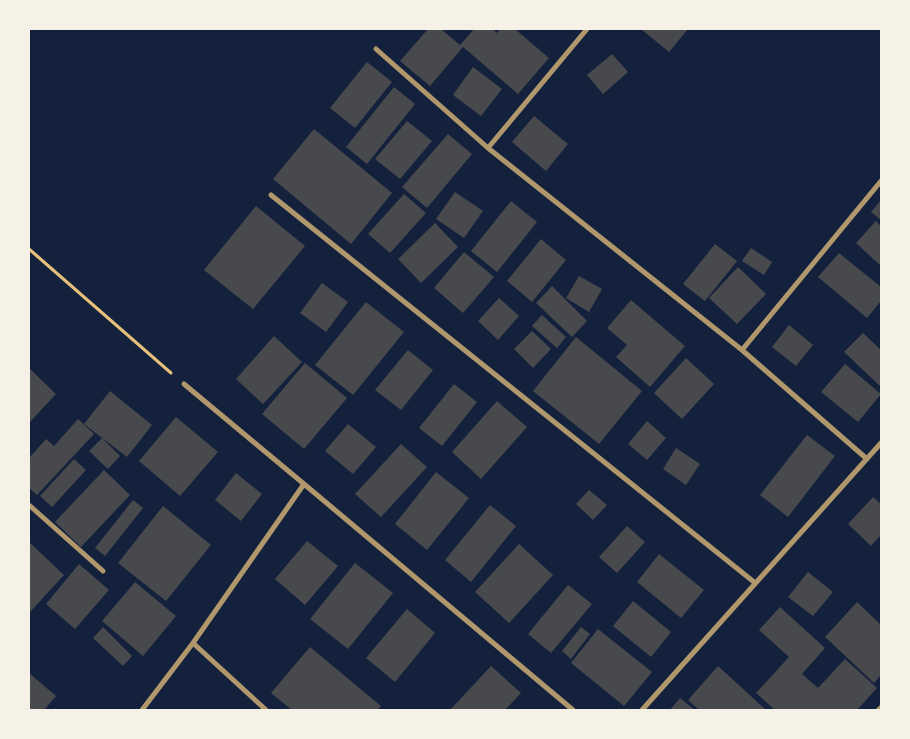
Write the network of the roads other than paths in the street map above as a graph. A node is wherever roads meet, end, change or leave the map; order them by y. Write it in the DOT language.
graph roads {
  1 [pos="586,29"];
  2 [pos="376,49"];
  3 [pos="488,148"];
  4 [pos="881,181"];
  5 [pos="271,195"];
  6 [pos="742,350"];
  7 [pos="184,384"];
  8 [pos="881,443"];
  9 [pos="867,460"];
  10 [pos="304,484"];
  11 [pos="29,505"];
  12 [pos="103,570"];
  13 [pos="754,582"];
  14 [pos="193,643"];
  15 [pos="881,707"];
  16 [pos="142,710"];
  17 [pos="266,710"];
  18 [pos="573,710"];
  19 [pos="642,710"];
  20 [pos="878,710"];
  1 -- 3 [label="street"];
  2 -- 3 [label="street"];
  3 -- 6 [label="street"];
  4 -- 6 [label="street"];
  5 -- 13 [label="street"];
  6 -- 9 [label="street"];
  7 -- 10 [label="street"];
  8 -- 9 [label="street"];
  9 -- 13 [label="street"];
  10 -- 14 [label="street"];
  10 -- 18 [label="street"];
  11 -- 12 [label="street"];
  13 -- 19 [label="street"];
  14 -- 16 [label="street"];
  14 -- 17 [label="street"];
  15 -- 20 [label="street"];
}
